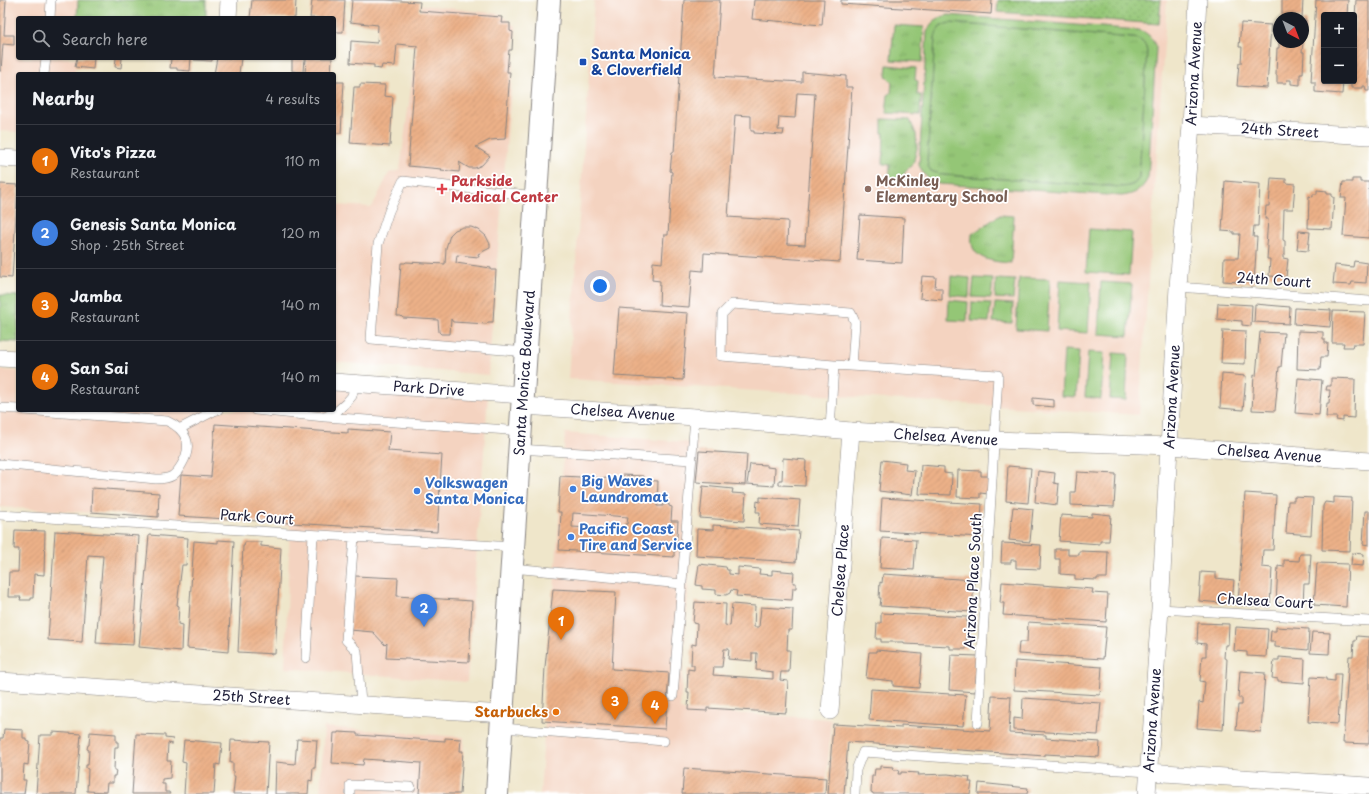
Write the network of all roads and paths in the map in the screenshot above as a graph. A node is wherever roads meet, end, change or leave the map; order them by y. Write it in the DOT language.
graph roads {
  1 [pos="52,0"];
  2 [pos="229,0"];
  3 [pos="549,0"];
  4 [pos="1198,0"];
  5 [pos="50,16"];
  6 [pos="228,16"];
  7 [pos="46,60"];
  8 [pos="44,72"];
  9 [pos="1191,125"];
  10 [pos="1369,136"];
  11 [pos="0,158"];
  12 [pos="16,159"];
  13 [pos="536,196"];
  14 [pos="1178,287"];
  15 [pos="1369,301"];
  16 [pos="526,352"];
  17 [pos="0,358"];
  18 [pos="16,360"];
  19 [pos="834,365"];
  20 [pos="852,366"];
  21 [pos="336,382"];
  22 [pos="355,383"];
  23 [pos="523,400"];
  24 [pos="0,408"];
  25 [pos="16,410"];
  26 [pos="52,412"];
  27 [pos="212,412"];
  28 [pos="275,412"];
  29 [pos="335,412"];
  30 [pos="336,412"];
  31 [pos="325,417"];
  32 [pos="695,417"];
  33 [pos="181,428"];
  34 [pos="830,429"];
  35 [pos="851,431"];
  36 [pos="520,440"];
  37 [pos="995,440"];
  38 [pos="1170,446"];
  39 [pos="692,460"];
  40 [pos="1369,461"];
  41 [pos="0,464"];
  42 [pos="0,515"];
  43 [pos="313,535"];
  44 [pos="354,537"];
  45 [pos="512,558"];
  46 [pos="682,584"];
  47 [pos="1160,609"];
  48 [pos="1369,621"];
  49 [pos="306,658"];
  50 [pos="0,681"];
  51 [pos="673,696"];
  52 [pos="361,704"];
  53 [pos="830,711"];
  54 [pos="502,721"];
  55 [pos="978,723"];
  56 [pos="664,741"];
  57 [pos="1148,772"];
  58 [pos="1369,786"];
  59 [pos="411,787"];
  60 [pos="350,794"];
  61 [pos="497,794"];
  62 [pos="855,794"];
  63 [pos="1147,794"];
  1 -- 5 [label="lane"];
  2 -- 6 [label="street"];
  3 -- 13 [label="main road, Santa Monica Boulevard"];
  4 -- 9 [label="street, Arizona Avenue"];
  7 -- 8 [label="lane"];
  9 -- 10 [label="street, 24th Street"];
  9 -- 14 [label="street, Arizona Avenue"];
  11 -- 12 [label="street"];
  13 -- 16 [label="main road, Santa Monica Boulevard"];
  13 -- 16 [label="lane"];
  14 -- 15 [label="lane, 24th Court"];
  14 -- 38 [label="street, Arizona Avenue"];
  16 -- 23 [label="main road, Santa Monica Boulevard"];
  17 -- 18 [label="street"];
  19 -- 20 [label="lane"];
  19 -- 20 [label="lane"];
  19 -- 34 [label="lane"];
  20 -- 37 [label="lane, Arizona Place South"];
  21 -- 22 [label="street, Park Drive"];
  22 -- 23 [label="street, Park Drive"];
  22 -- 30 [label="lane"];
  23 -- 32 [label="street, Chelsea Avenue"];
  23 -- 36 [label="main road, Santa Monica Boulevard"];
  24 -- 25 [label="lane"];
  26 -- 33 [label="lane"];
  27 -- 33 [label="lane"];
  28 -- 31 [label="lane"];
  29 -- 31 [label="lane"];
  31 -- 36 [label="lane"];
  32 -- 34 [label="street, Chelsea Avenue"];
  32 -- 39 [label="lane"];
  33 -- 41 [label="lane"];
  34 -- 35 [label="street, Chelsea Avenue"];
  35 -- 37 [label="street, Chelsea Avenue"];
  35 -- 53 [label="street, Chelsea Place"];
  36 -- 39 [label="lane"];
  36 -- 45 [label="main road, Santa Monica Boulevard"];
  37 -- 38 [label="street, Chelsea Avenue"];
  37 -- 55 [label="lane, Arizona Place South"];
  38 -- 40 [label="street, Chelsea Avenue"];
  38 -- 47 [label="street, Arizona Avenue"];
  39 -- 46 [label="lane"];
  42 -- 43 [label="lane, Park Court"];
  43 -- 44 [label="lane, Park Court"];
  43 -- 49 [label="lane"];
  44 -- 45 [label="lane, Park Court"];
  44 -- 52 [label="lane"];
  45 -- 46 [label="lane, Park Court"];
  45 -- 54 [label="main road, Santa Monica Boulevard"];
  46 -- 51 [label="lane"];
  47 -- 48 [label="lane, Chelsea Court"];
  47 -- 57 [label="street, Arizona Avenue"];
  50 -- 52 [label="street, 25th Street"];
  52 -- 54 [label="street, 25th Street"];
  54 -- 56 [label="lane"];
  54 -- 61 [label="main road, Santa Monica Boulevard"];
  57 -- 58 [label="street"];
  57 -- 62 [label="lane"];
  57 -- 63 [label="street, Arizona Avenue"];
  59 -- 60 [label="lane"];
}
